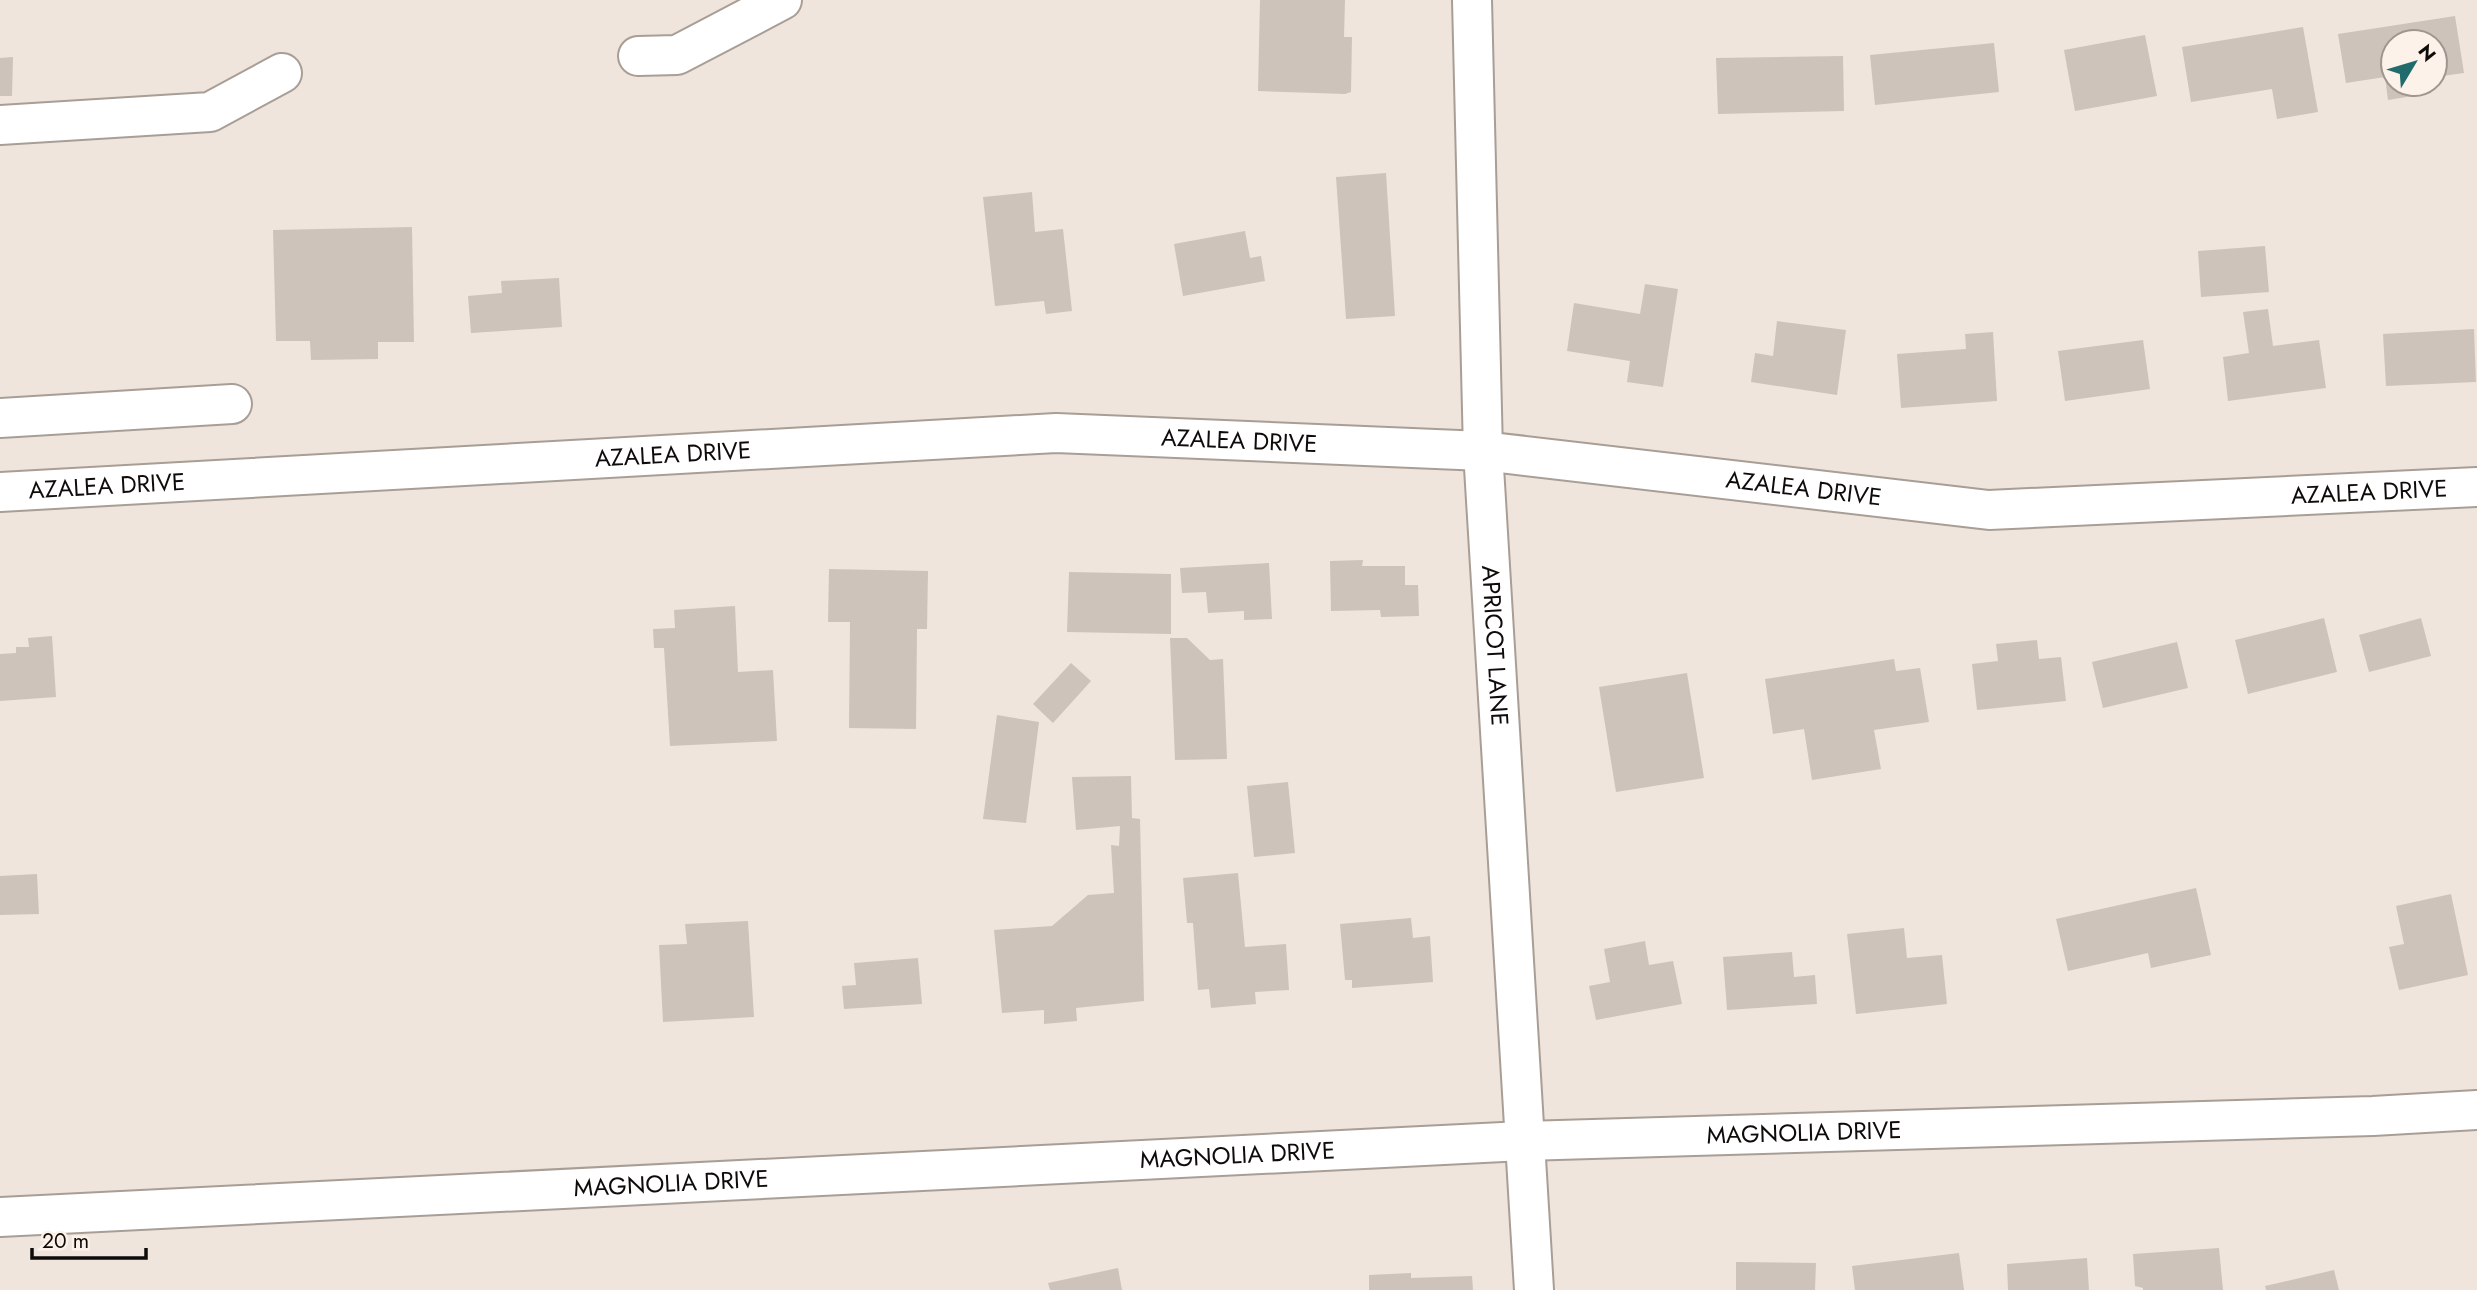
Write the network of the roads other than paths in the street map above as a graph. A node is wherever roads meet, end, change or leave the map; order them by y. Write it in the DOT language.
graph roads {
  1 [pos="782,0"];
  2 [pos="1472,0"];
  3 [pos="638,56"];
  4 [pos="282,73"];
  5 [pos="0,125"];
  6 [pos="232,404"];
  7 [pos="0,418"];
  8 [pos="1483,451"];
  9 [pos="2477,488"];
  10 [pos="0,492"];
  11 [pos="2477,1110"];
  12 [pos="1523,1141"];
  13 [pos="0,1217"];
  14 [pos="1534,1290"];
  1 -- 3 [label="street"];
  2 -- 8 [label="street, APRICOT LANE"];
  4 -- 5 [label="street"];
  6 -- 7 [label="street"];
  8 -- 9 [label="street, AZALEA DRIVE"];
  8 -- 10 [label="street, AZALEA DRIVE"];
  8 -- 12 [label="street, APRICOT LANE"];
  11 -- 12 [label="street, MAGNOLIA DRIVE"];
  12 -- 13 [label="street, MAGNOLIA DRIVE"];
  12 -- 14 [label="street, APRICOT LANE"];
}
